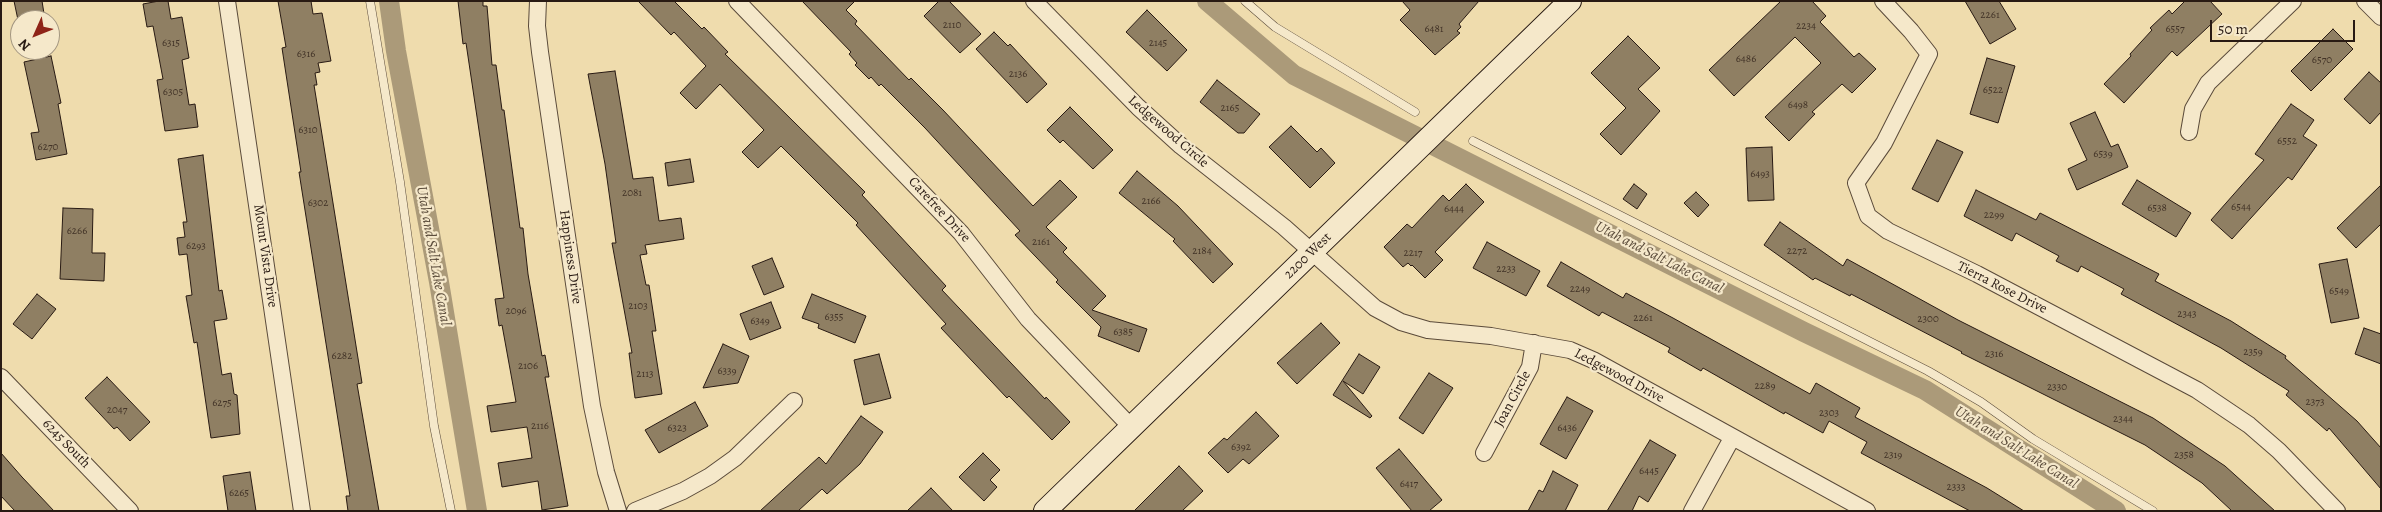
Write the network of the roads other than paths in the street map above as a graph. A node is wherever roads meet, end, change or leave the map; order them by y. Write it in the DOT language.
graph roads {
  1 [pos="227,1"];
  2 [pos="370,1"];
  3 [pos="538,1"];
  4 [pos="738,1"];
  5 [pos="1034,1"];
  6 [pos="1245,1"];
  7 [pos="1570,1"];
  8 [pos="1883,1"];
  9 [pos="2293,1"];
  10 [pos="2364,1"];
  11 [pos="2381,17"];
  12 [pos="1415,112"];
  13 [pos="2190,132"];
  14 [pos="1473,141"];
  15 [pos="1311,252"];
  16 [pos="1534,343"];
  17 [pos="1,377"];
  18 [pos="794,401"];
  19 [pos="1131,427"];
  20 [pos="1732,438"];
  21 [pos="1484,453"];
  22 [pos="130,511"];
  23 [pos="302,511"];
  24 [pos="451,511"];
  25 [pos="618,511"];
  26 [pos="636,511"];
  27 [pos="1046,511"];
  28 [pos="1692,511"];
  29 [pos="1867,511"];
  30 [pos="2154,511"];
  31 [pos="2337,511"];
  1 -- 23 [label="street, Mount Vista Drive"];
  2 -- 24 [label="lane"];
  3 -- 25 [label="street, Happiness Drive"];
  4 -- 19 [label="street, Carefree Drive"];
  5 -- 15 [label="street, Ledgewood Circle"];
  6 -- 12 [label="lane"];
  7 -- 15 [label="street, 2200 West"];
  8 -- 31 [label="street, Tierra Rose Drive"];
  9 -- 13 [label="street"];
  10 -- 11 [label="street"];
  14 -- 30 [label="lane"];
  15 -- 16 [label="street, Ledgewood Drive"];
  15 -- 19 [label="street, 2200 West"];
  16 -- 20 [label="street, Ledgewood Drive"];
  16 -- 21 [label="street, Joan Circle"];
  17 -- 22 [label="street, 6245 South"];
  18 -- 26 [label="street"];
  19 -- 27 [label="street, 2200 West"];
  20 -- 28 [label="street"];
  20 -- 29 [label="street, Ledgewood Drive"];
}
